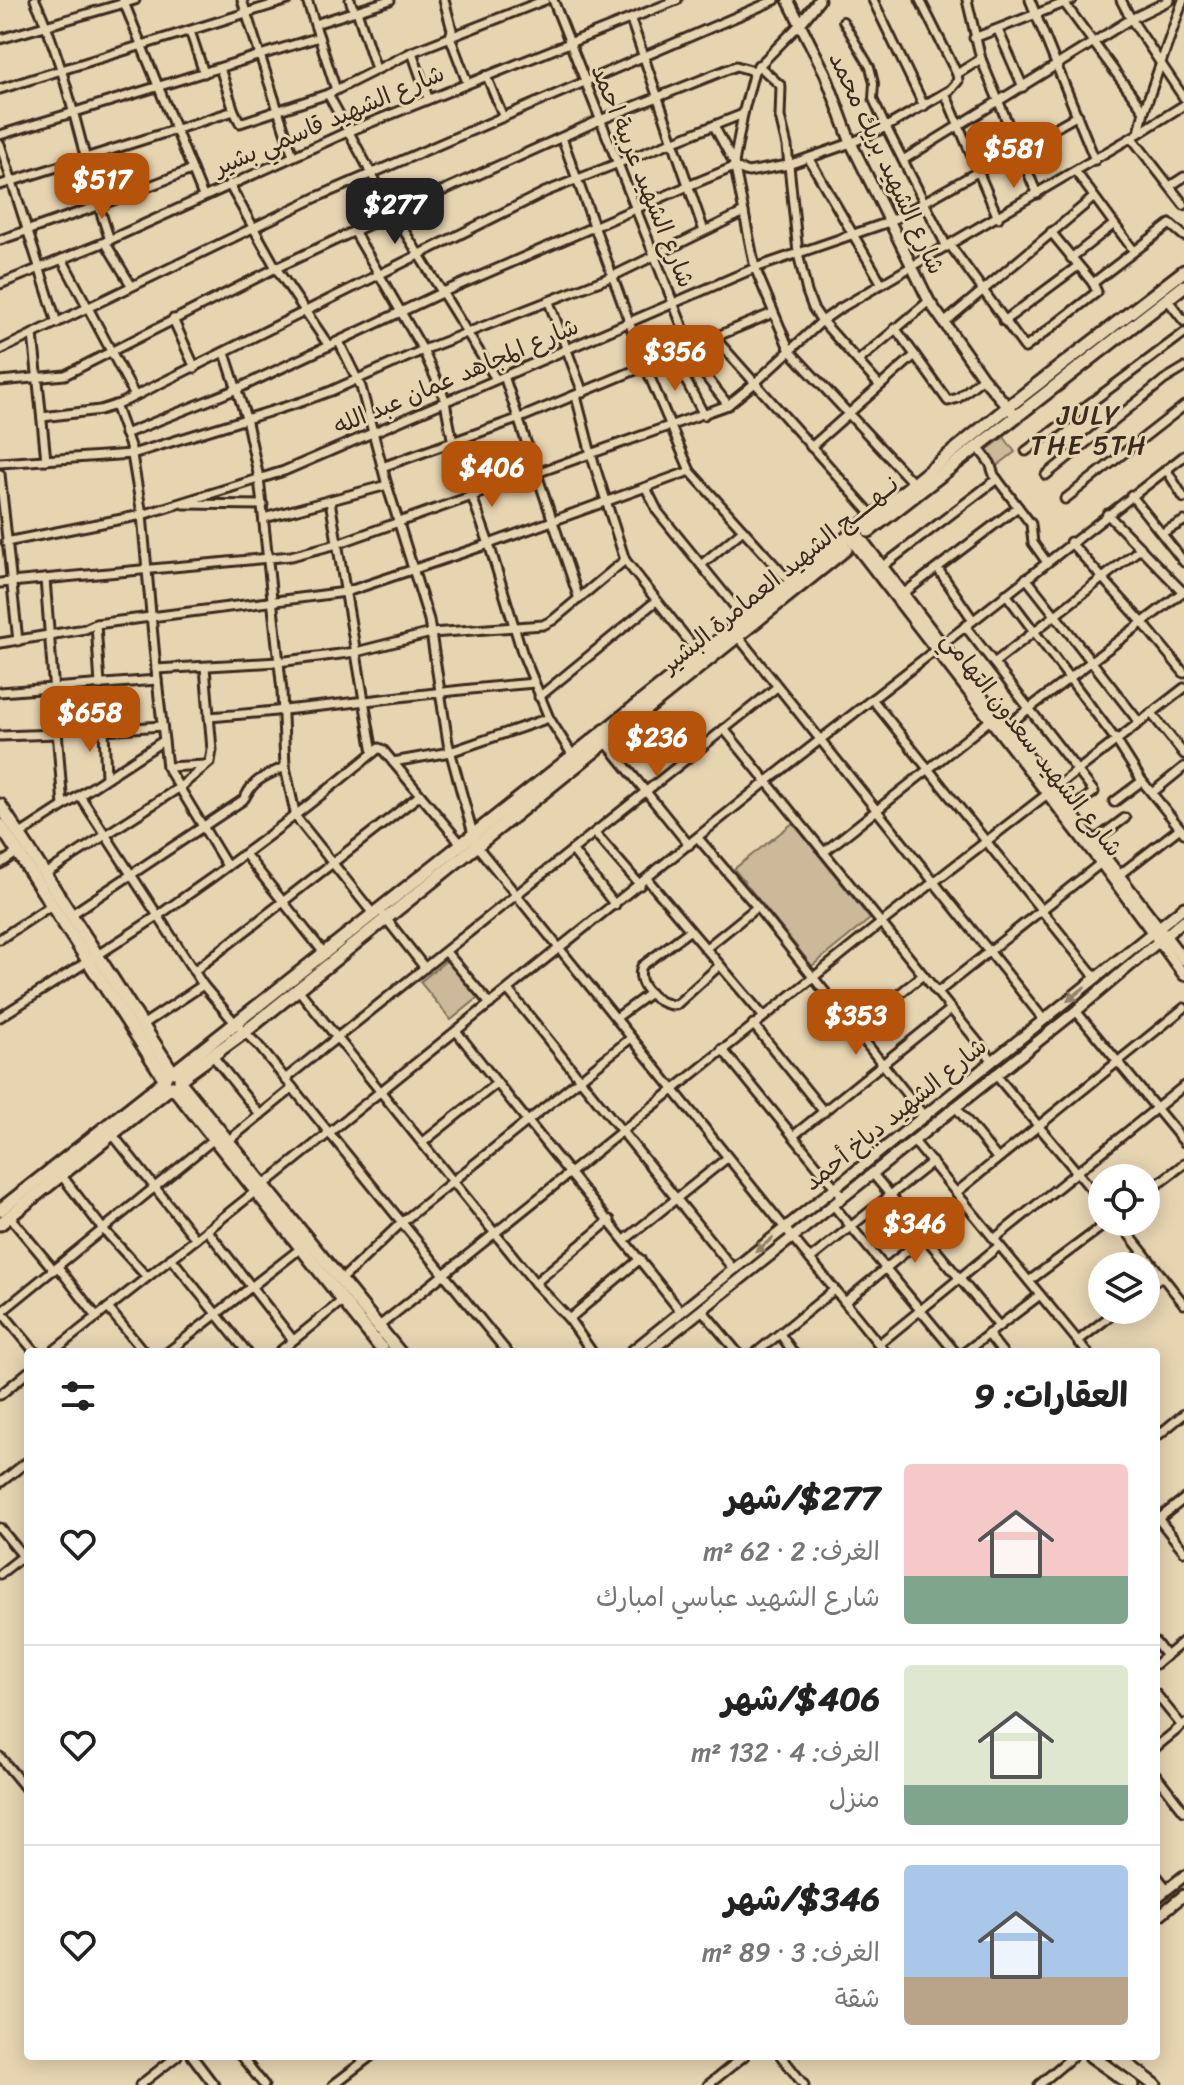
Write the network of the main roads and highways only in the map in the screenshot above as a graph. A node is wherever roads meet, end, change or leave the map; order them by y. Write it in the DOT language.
graph roads {
  1 [pos="1180,284"];
  2 [pos="1012,411"];
  3 [pos="854,538"];
  4 [pos="735,633"];
  5 [pos="602,738"];
  6 [pos="0,805"];
  7 [pos="0,825"];
  8 [pos="475,840"];
  9 [pos="380,914"];
  10 [pos="93,957"];
  11 [pos="294,984"];
  12 [pos="172,1080"];
  13 [pos="260,1188"];
  14 [pos="25,1198"];
  15 [pos="3,1216"];
  16 [pos="381,1348"];
  17 [pos="396,1348"];
  18 [pos="1097,2060"];
  19 [pos="1121,2060"];
  20 [pos="1132,2085"];
  21 [pos="1155,2085"];
  1 -- 2 [label="main road, نــهـــــج الشهيد العمامرة البشير"];
  1 -- 2 [label="main road, نــهـــــج الشهيد العمامرة البشير"];
  2 -- 3 [label="main road, نــهـــــج الشهيد العمامرة البشير"];
  2 -- 3 [label="main road, نــهـــــج الشهيد العمامرة البشير"];
  3 -- 4 [label="main road, نــهـــــج الشهيد العمامرة البشير"];
  3 -- 4 [label="main road, نــهـــــج الشهيد العمامرة البشير"];
  4 -- 5 [label="main road, نــهـــــج الشهيد العمامرة البشير"];
  4 -- 5 [label="main road, نــهـــــج الشهيد العمامرة البشير"];
  5 -- 8 [label="main road, نــهـــــج الشهيد العمامرة البشير"];
  6 -- 10 [label="main road"];
  7 -- 10 [label="main road"];
  8 -- 9 [label="main road, نــهـــــج الشهيد العمامرة البشير"];
  8 -- 9 [label="main road, نــهـــــج الشهيد العمامرة البشير"];
  9 -- 11 [label="main road, نــهـــــج الشهيد العمامرة البشير"];
  9 -- 11 [label="main road"];
  10 -- 12 [label="main road"];
  10 -- 12 [label="main road"];
  11 -- 12 [label="main road"];
  11 -- 12 [label="main road, نــهـــــج الشهيد العمامرة البشير"];
  12 -- 13 [label="main road"];
  12 -- 13 [label="main road"];
  12 -- 14 [label="main road"];
  12 -- 14 [label="main road"];
  13 -- 16 [label="main road"];
  13 -- 17 [label="main road"];
  14 -- 15 [label="main road"];
  18 -- 20 [label="main road"];
  19 -- 21 [label="main road"];
}
